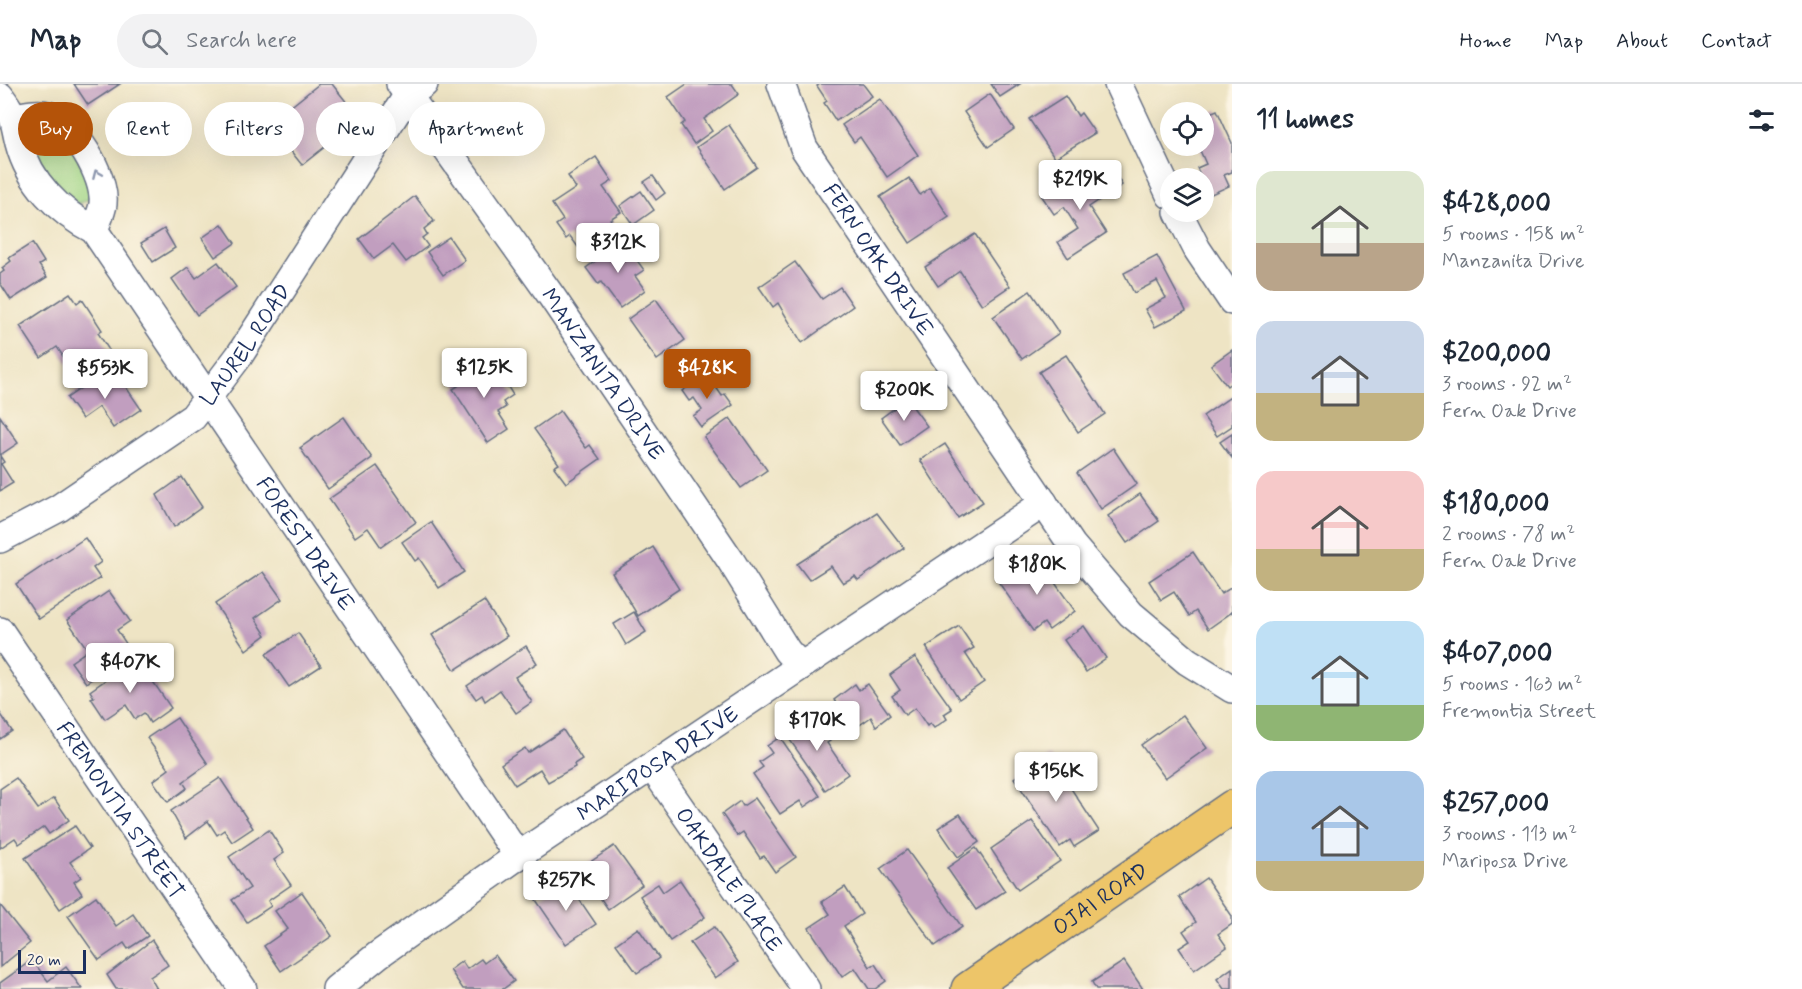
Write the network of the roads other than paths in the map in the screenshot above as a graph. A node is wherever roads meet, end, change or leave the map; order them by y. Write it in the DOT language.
graph roads {
  1 [pos="781,84"];
  2 [pos="1118,84"];
  3 [pos="410,88"];
  4 [pos="8,106"];
  5 [pos="1160,174"];
  6 [pos="1183,222"];
  7 [pos="94,230"];
  8 [pos="1232,301"];
  9 [pos="208,399"];
  10 [pos="1044,503"];
  11 [pos="0,540"];
  12 [pos="0,631"];
  13 [pos="801,666"];
  14 [pos="1232,689"];
  15 [pos="652,768"];
  16 [pos="1228,818"];
  17 [pos="518,856"];
  18 [pos="243,989"];
  19 [pos="336,989"];
  20 [pos="806,989"];
  21 [pos="968,989"];
  1 -- 10 [label="street, FERN OAK DRIVE"];
  2 -- 5 [label="street"];
  3 -- 9 [label="street, LAUREL ROAD"];
  3 -- 13 [label="street, MANZANITA DRIVE"];
  4 -- 7 [label="street, FOREST DRIVE"];
  7 -- 4 [label="street, FOREST DRIVE, one-way"];
  6 -- 8 [label="street"];
  7 -- 9 [label="street, FOREST DRIVE"];
  9 -- 11 [label="street, LAUREL ROAD"];
  9 -- 17 [label="street, FOREST DRIVE"];
  10 -- 13 [label="street, MARIPOSA DRIVE"];
  10 -- 14 [label="street, FERN OAK DRIVE"];
  12 -- 18 [label="street, FREMONTIA STREET"];
  13 -- 15 [label="street, MARIPOSA DRIVE"];
  15 -- 17 [label="street, MARIPOSA DRIVE"];
  15 -- 20 [label="street, OAKDALE PLACE"];
  16 -- 21 [label="main road, OJAI ROAD"];
  17 -- 19 [label="street, MARIPOSA DRIVE"];
}
